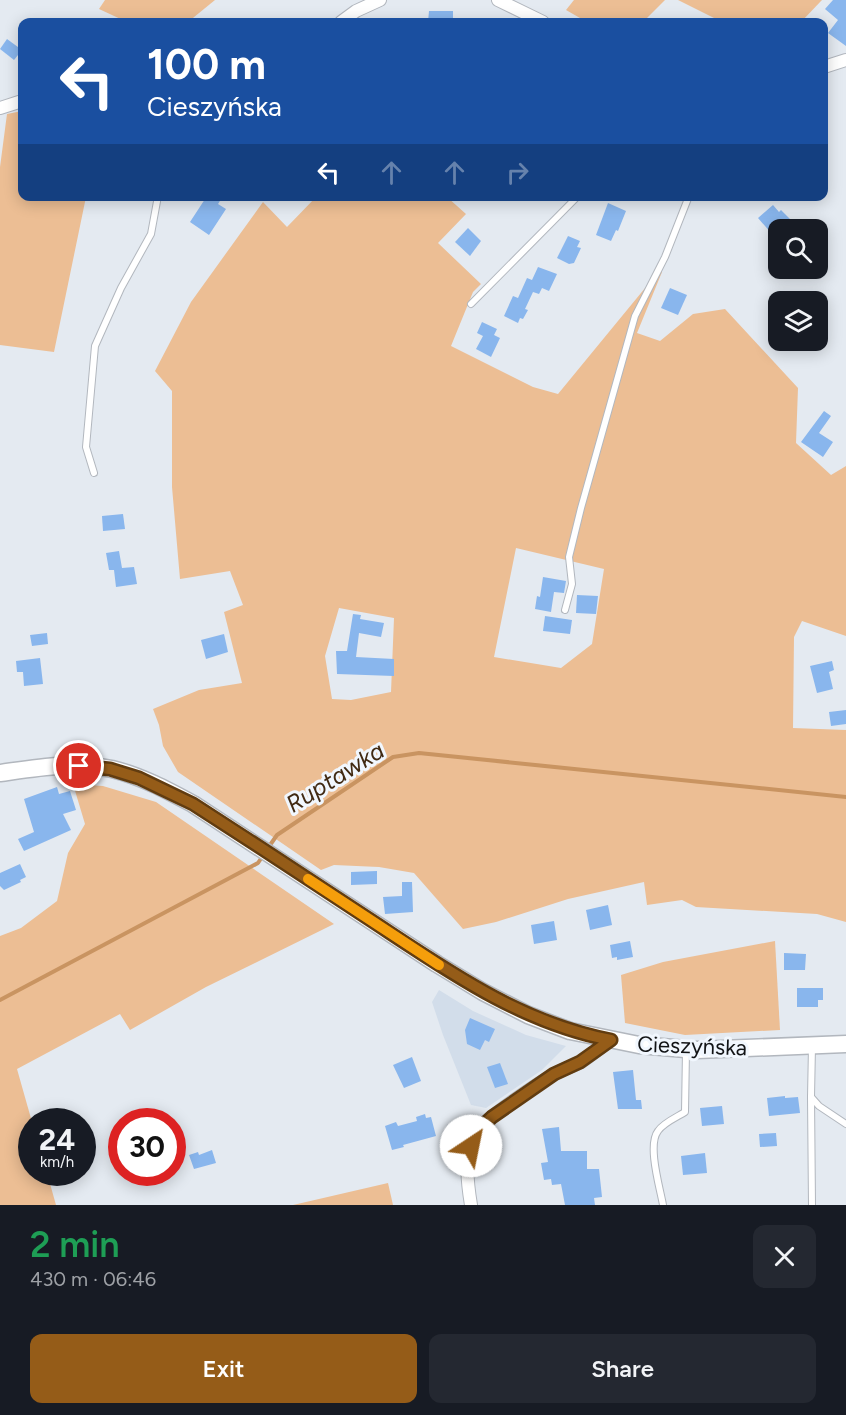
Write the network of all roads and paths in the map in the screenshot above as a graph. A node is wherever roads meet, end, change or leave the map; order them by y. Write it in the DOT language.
graph roads {
  1 [pos="380,0"];
  2 [pos="498,0"];
  3 [pos="346,18"];
  4 [pos="535,18"];
  5 [pos="846,60"];
  6 [pos="828,67"];
  7 [pos="18,102"];
  8 [pos="0,108"];
  9 [pos="157,201"];
  10 [pos="573,201"];
  11 [pos="687,201"];
  12 [pos="471,304"];
  13 [pos="94,473"];
  14 [pos="565,610"];
  15 [pos="0,773"];
  16 [pos="611,1040"];
  17 [pos="846,1044"];
  18 [pos="812,1045"];
  19 [pos="686,1050"];
  20 [pos="811,1097"];
  21 [pos="846,1124"];
  22 [pos="471,1205"];
  23 [pos="663,1205"];
  24 [pos="812,1205"];
  1 -- 3 [label="street"];
  2 -- 4 [label="street"];
  5 -- 6 [label="street"];
  7 -- 8 [label="street"];
  9 -- 13 [label="lane"];
  10 -- 12 [label="lane"];
  11 -- 14 [label="lane"];
  15 -- 16 [label="main road, Cieszyńska"];
  16 -- 19 [label="main road, Cieszyńska"];
  16 -- 22 [label="street"];
  17 -- 18 [label="main road, Cieszyńska"];
  18 -- 19 [label="main road, Cieszyńska"];
  18 -- 20 [label="lane"];
  19 -- 23 [label="lane"];
  20 -- 21 [label="lane"];
  20 -- 24 [label="lane"];
}
